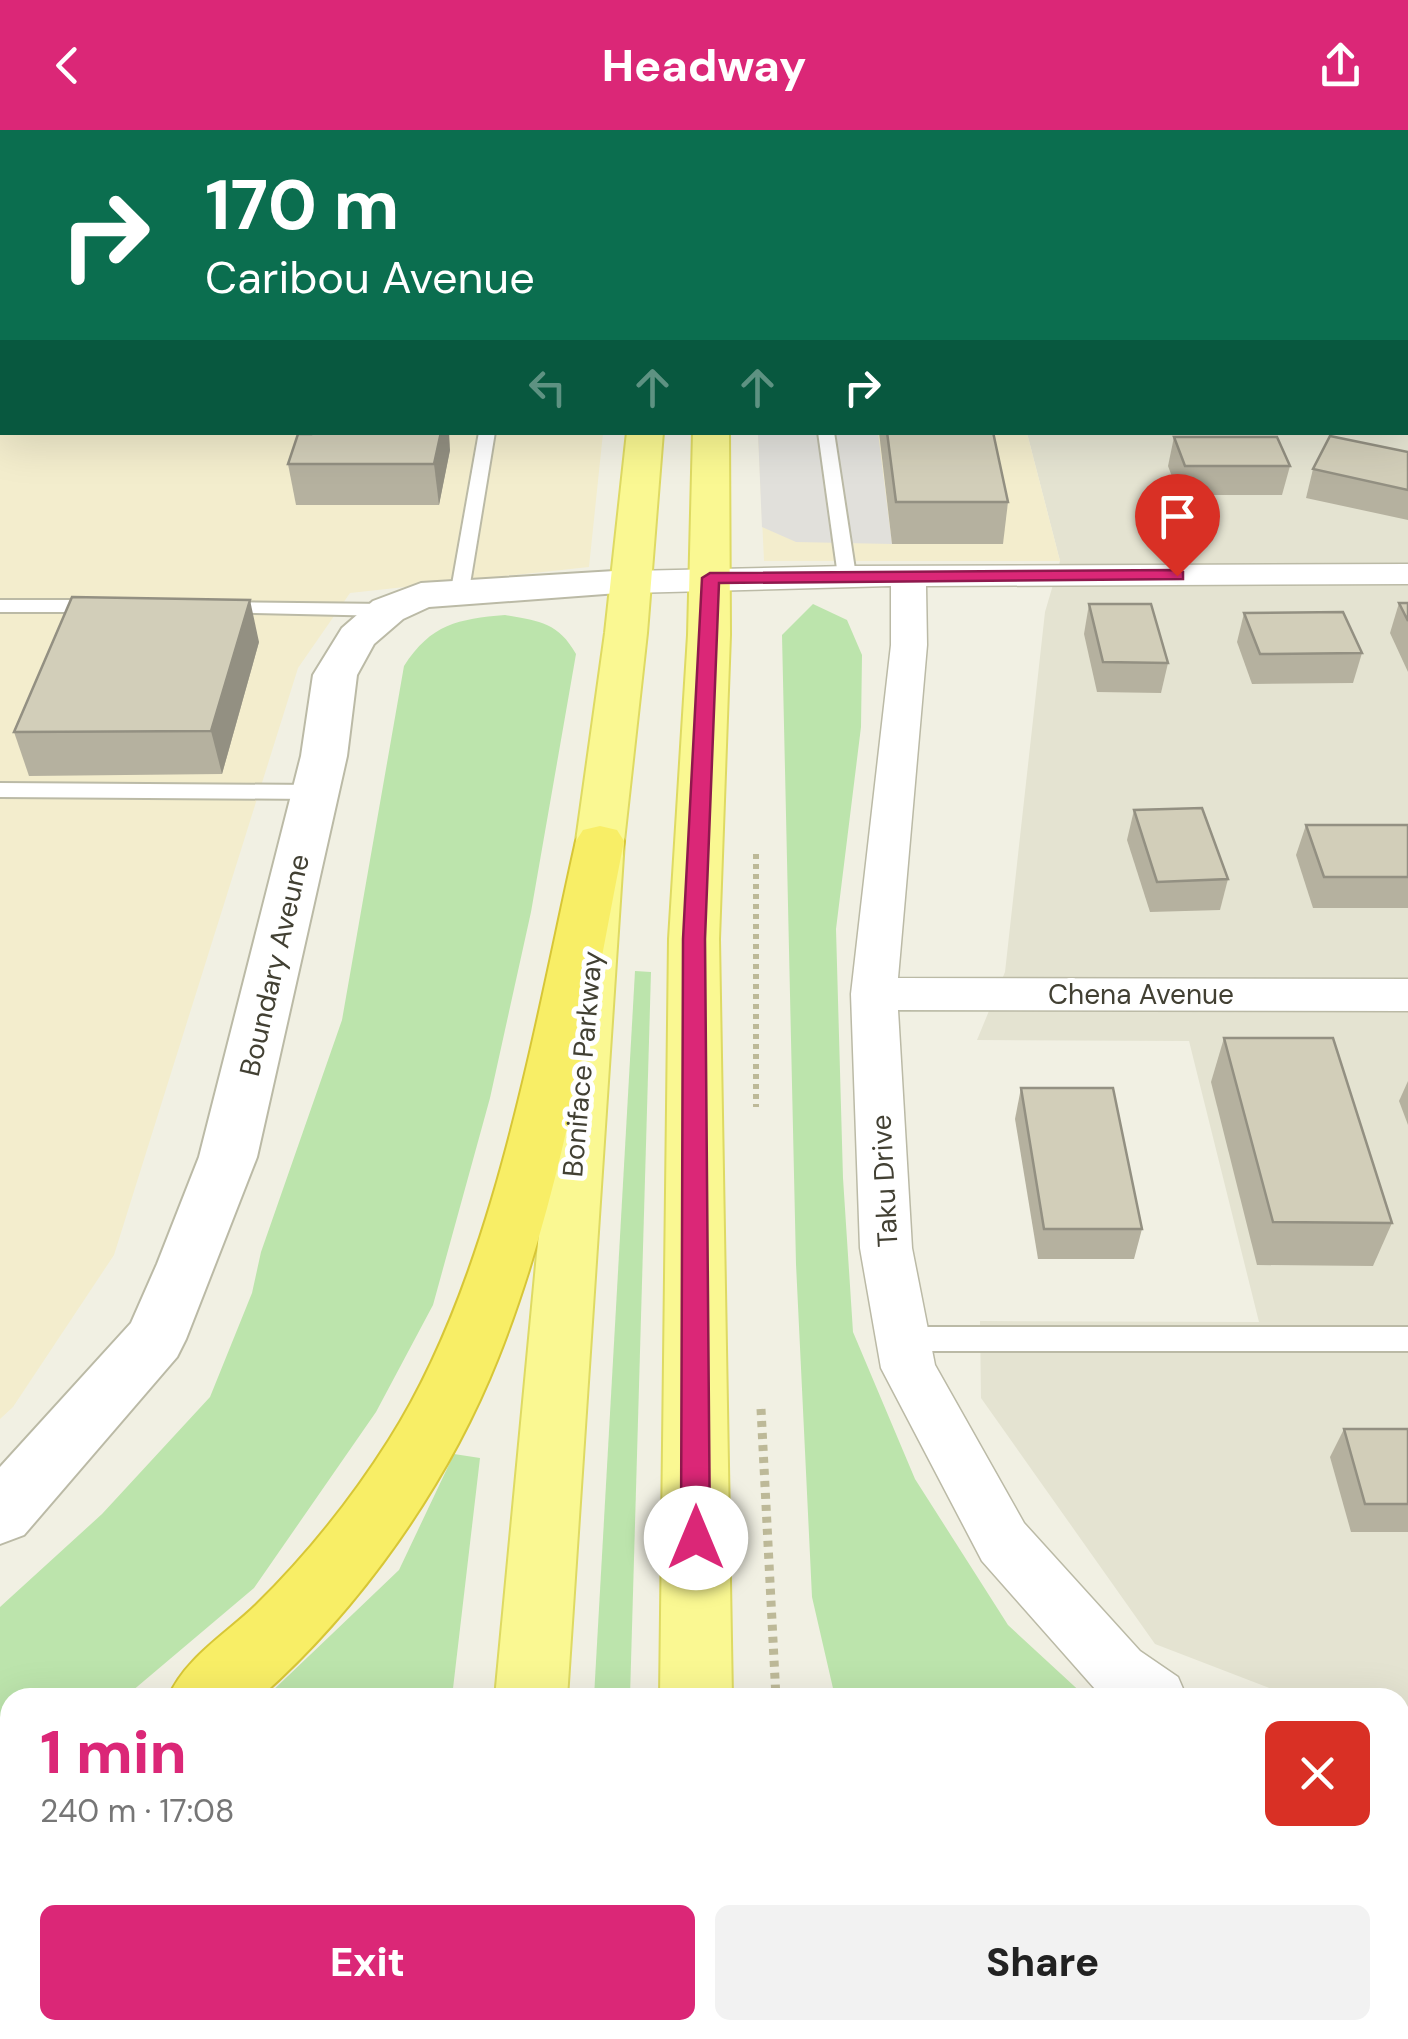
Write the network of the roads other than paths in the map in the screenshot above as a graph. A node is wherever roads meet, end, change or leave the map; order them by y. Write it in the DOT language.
graph roads {
  1 [pos="486,435"];
  2 [pos="645,435"];
  3 [pos="711,435"];
  4 [pos="826,435"];
  5 [pos="1408,574"];
  6 [pos="847,576"];
  7 [pos="908,577"];
  8 [pos="710,578"];
  9 [pos="631,582"];
  10 [pos="460,590"];
  11 [pos="0,606"];
  12 [pos="121,606"];
  13 [pos="201,608"];
  14 [pos="388,610"];
  15 [pos="0,790"];
  16 [pos="315,792"];
  17 [pos="600,841"];
  18 [pos="874,994"];
  19 [pos="1408,995"];
  20 [pos="902,1338"];
  21 [pos="1408,1339"];
  22 [pos="0,1514"];
  23 [pos="214,1688"];
  24 [pos="532,1688"];
  25 [pos="696,1688"];
  26 [pos="1141,1688"];
  1 -- 10 [label="lane"];
  2 -- 9 [label="main road, Boniface Parkway"];
  3 -- 8 [label="main road"];
  4 -- 6 [label="lane"];
  5 -- 7 [label="street"];
  6 -- 7 [label="street"];
  6 -- 8 [label="street"];
  7 -- 18 [label="street, Taku Drive"];
  8 -- 9 [label="street"];
  8 -- 25 [label="main road"];
  9 -- 10 [label="street, Boundary Aveune"];
  9 -- 17 [label="main road, Boniface Parkway"];
  10 -- 14 [label="street, Boundary Aveune"];
  11 -- 12 [label="lane"];
  13 -- 14 [label="lane"];
  14 -- 16 [label="street, Boundary Aveune"];
  15 -- 16 [label="lane"];
  16 -- 22 [label="street, Boundary Aveune"];
  17 -- 23 [label="highway"];
  17 -- 24 [label="main road, Boniface Parkway"];
  18 -- 19 [label="street, Chena Avenue"];
  18 -- 20 [label="street, Taku Drive"];
  20 -- 21 [label="lane"];
  20 -- 26 [label="street, Taku Drive"];
}
